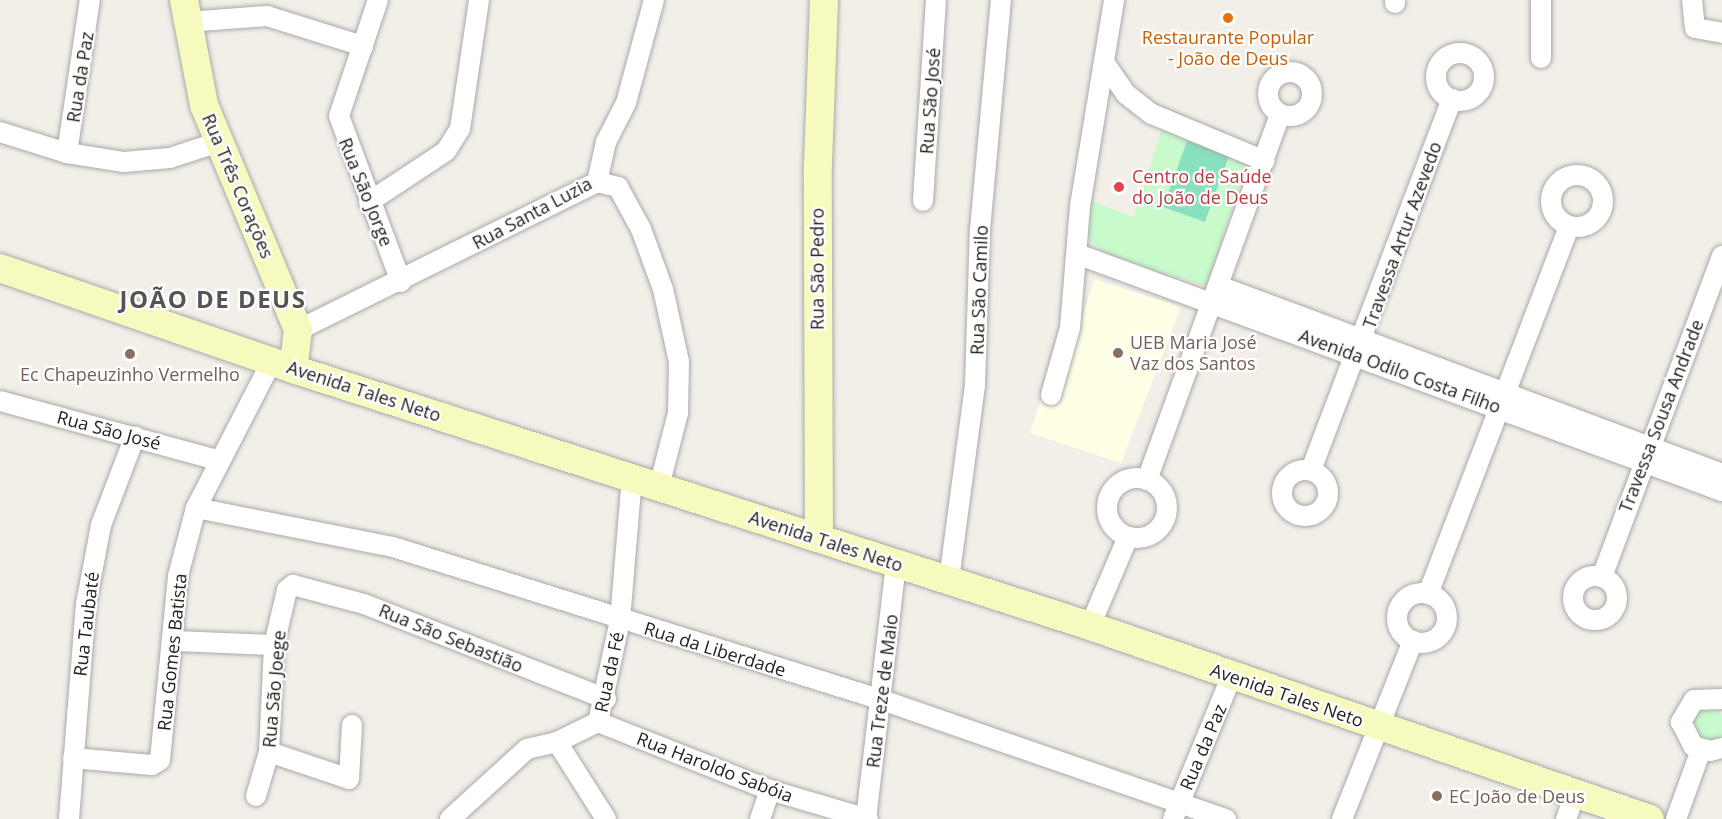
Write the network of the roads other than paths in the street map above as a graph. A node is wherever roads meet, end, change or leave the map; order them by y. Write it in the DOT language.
graph roads {
  1 [pos="90,0"];
  2 [pos="378,0"];
  3 [pos="479,0"];
  4 [pos="654,0"];
  5 [pos="824,0"];
  6 [pos="936,0"];
  7 [pos="1001,0"];
  8 [pos="1114,0"];
  9 [pos="1542,0"];
  10 [pos="1692,0"];
  11 [pos="267,8"];
  12 [pos="185,11"];
  13 [pos="1722,33"];
  14 [pos="363,46"];
  15 [pos="1541,58"];
  16 [pos="1105,64"];
  17 [pos="1099,99"];
  18 [pos="1452,99"];
  19 [pos="1136,104"];
  20 [pos="1280,114"];
  21 [pos="0,132"];
  22 [pos="219,142"];
  23 [pos="67,153"];
  24 [pos="1265,161"];
  25 [pos="597,182"];
  26 [pos="923,201"];
  27 [pos="369,202"];
  28 [pos="1569,226"];
  29 [pos="1077,254"];
  30 [pos="1722,256"];
  31 [pos="0,268"];
  32 [pos="401,282"];
  33 [pos="1216,294"];
  34 [pos="298,330"];
  35 [pos="1360,347"];
  36 [pos="283,365"];
  37 [pos="1051,395"];
  38 [pos="0,400"];
  39 [pos="1501,400"];
  40 [pos="135,436"];
  41 [pos="1645,453"];
  42 [pos="217,460"];
  43 [pos="1311,470"];
  44 [pos="1722,474"];
  45 [pos="632,478"];
  46 [pos="1147,480"];
  47 [pos="659,487"];
  48 [pos="1722,491"];
  49 [pos="196,508"];
  50 [pos="1128,537"];
  51 [pos="819,538"];
  52 [pos="896,563"];
  53 [pos="1602,577"];
  54 [pos="949,580"];
  55 [pos="293,585"];
  56 [pos="1428,594"];
  57 [pos="620,620"];
  58 [pos="1090,626"];
  59 [pos="174,641"];
  60 [pos="1413,641"];
  61 [pos="274,645"];
  62 [pos="1232,675"];
  63 [pos="1721,696"];
  64 [pos="606,699"];
  65 [pos="882,700"];
  66 [pos="598,722"];
  67 [pos="352,725"];
  68 [pos="1381,728"];
  69 [pos="557,742"];
  70 [pos="1722,748"];
  71 [pos="1701,750"];
  72 [pos="269,752"];
  73 [pos="73,758"];
  74 [pos="770,790"];
  75 [pos="256,796"];
  76 [pos="1181,800"];
  77 [pos="1570,806"];
  78 [pos="69,819"];
  79 [pos="450,819"];
  80 [pos="606,819"];
  81 [pos="760,819"];
  82 [pos="867,819"];
  83 [pos="1173,819"];
  84 [pos="1226,819"];
  85 [pos="1342,819"];
  86 [pos="1650,819"];
  87 [pos="1676,819"];
  1 -- 23 [label="street, Rua da Paz"];
  2 -- 14 [label="street, Rua São Jorge"];
  3 -- 27 [label="street"];
  4 -- 25 [label="street, Rua Santa Luzia"];
  5 -- 51 [label="main road, Rua São Pedro"];
  6 -- 26 [label="street, Rua São José"];
  7 -- 54 [label="street, Rua São Camilo"];
  8 -- 16 [label="street"];
  9 -- 15 [label="street"];
  10 -- 13 [label="street"];
  11 -- 12 [label="street"];
  11 -- 14 [label="street"];
  12 -- 22 [label="main road, Rua Três Corações"];
  14 -- 27 [label="street, Rua São Jorge"];
  16 -- 17 [label="street"];
  16 -- 19 [label="street"];
  17 -- 19 [label="street"];
  17 -- 29 [label="street"];
  18 -- 35 [label="street, Travessa Artur Azevedo"];
  19 -- 24 [label="street"];
  20 -- 24 [label="street"];
  21 -- 23 [label="street"];
  22 -- 23 [label="street"];
  22 -- 34 [label="main road, Rua Três Corações"];
  24 -- 33 [label="street"];
  25 -- 32 [label="street, Rua Santa Luzia"];
  25 -- 47 [label="street"];
  27 -- 32 [label="street, Rua São Jorge"];
  28 -- 39 [label="street"];
  29 -- 33 [label="street, Avenida Odilo Costa Filho"];
  29 -- 37 [label="street"];
  30 -- 41 [label="street, Travessa Sousa Andrade"];
  31 -- 36 [label="main road, Avenida Tales Neto"];
  32 -- 34 [label="street, Rua Santa Luzia"];
  33 -- 35 [label="street, Avenida Odilo Costa Filho"];
  33 -- 46 [label="street"];
  34 -- 36 [label="main road"];
  35 -- 39 [label="street, Avenida Odilo Costa Filho"];
  35 -- 43 [label="street, Travessa Artur Azevedo"];
  36 -- 42 [label="street, Rua Gomes Batista"];
  36 -- 45 [label="main road, Avenida Tales Neto"];
  38 -- 40 [label="street, Rua São José"];
  39 -- 41 [label="street, Avenida Odilo Costa Filho"];
  39 -- 56 [label="street"];
  40 -- 42 [label="street, Rua São José"];
  40 -- 73 [label="street, Rua Taubaté"];
  41 -- 44 [label="street, Avenida Odilo Costa Filho"];
  41 -- 48 [label="street, Avenida Odilo Costa Filho"];
  41 -- 53 [label="street, Travessa Sousa Andrade"];
  42 -- 49 [label="street, Rua Gomes Batista"];
  45 -- 47 [label="main road, Avenida Tales Neto"];
  45 -- 57 [label="street, Rua da Fé"];
  46 -- 50 [label="street"];
  46 -- 50 [label="street"];
  47 -- 51 [label="main road, Avenida Tales Neto"];
  49 -- 57 [label="street, Rua da Liberdade"];
  49 -- 59 [label="street, Rua Gomes Batista"];
  50 -- 58 [label="street"];
  51 -- 52 [label="main road, Avenida Tales Neto"];
  52 -- 54 [label="main road, Avenida Tales Neto"];
  52 -- 65 [label="street, Rua Treze de Maio"];
  54 -- 58 [label="main road, Avenida Tales Neto"];
  55 -- 61 [label="street, Rua São Joege"];
  55 -- 64 [label="street, Rua São Sebastião"];
  56 -- 60 [label="street"];
  56 -- 60 [label="street"];
  57 -- 64 [label="street, Rua da Fé"];
  57 -- 65 [label="street, Rua da Liberdade"];
  58 -- 62 [label="main road, Avenida Tales Neto"];
  59 -- 61 [label="street"];
  59 -- 73 [label="street, Rua Gomes Batista"];
  60 -- 68 [label="street"];
  61 -- 72 [label="street, Rua São Joege"];
  62 -- 68 [label="main road, Avenida Tales Neto"];
  62 -- 76 [label="street, Rua da Paz"];
  63 -- 71 [label="street"];
  64 -- 66 [label="street, Rua da Fé"];
  65 -- 76 [label="street, Rua da Liberdade"];
  65 -- 82 [label="street, Rua Treze de Maio"];
  66 -- 69 [label="street, Rua da Fé"];
  66 -- 74 [label="street, Rua Haroldo Sabóia"];
  67 -- 72 [label="street"];
  68 -- 77 [label="main road, Avenida Tales Neto"];
  68 -- 85 [label="street"];
  69 -- 79 [label="street, Rua da Fé"];
  69 -- 80 [label="street"];
  70 -- 71 [label="street"];
  71 -- 87 [label="street"];
  72 -- 75 [label="street, Rua São Joege"];
  73 -- 78 [label="street, Rua Taubaté"];
  74 -- 81 [label="street"];
  74 -- 82 [label="street, Rua Haroldo Sabóia"];
  76 -- 83 [label="street, Rua da Paz"];
  76 -- 84 [label="street, Rua da Liberdade"];
  77 -- 86 [label="main road, Avenida Tales Neto"];
}
